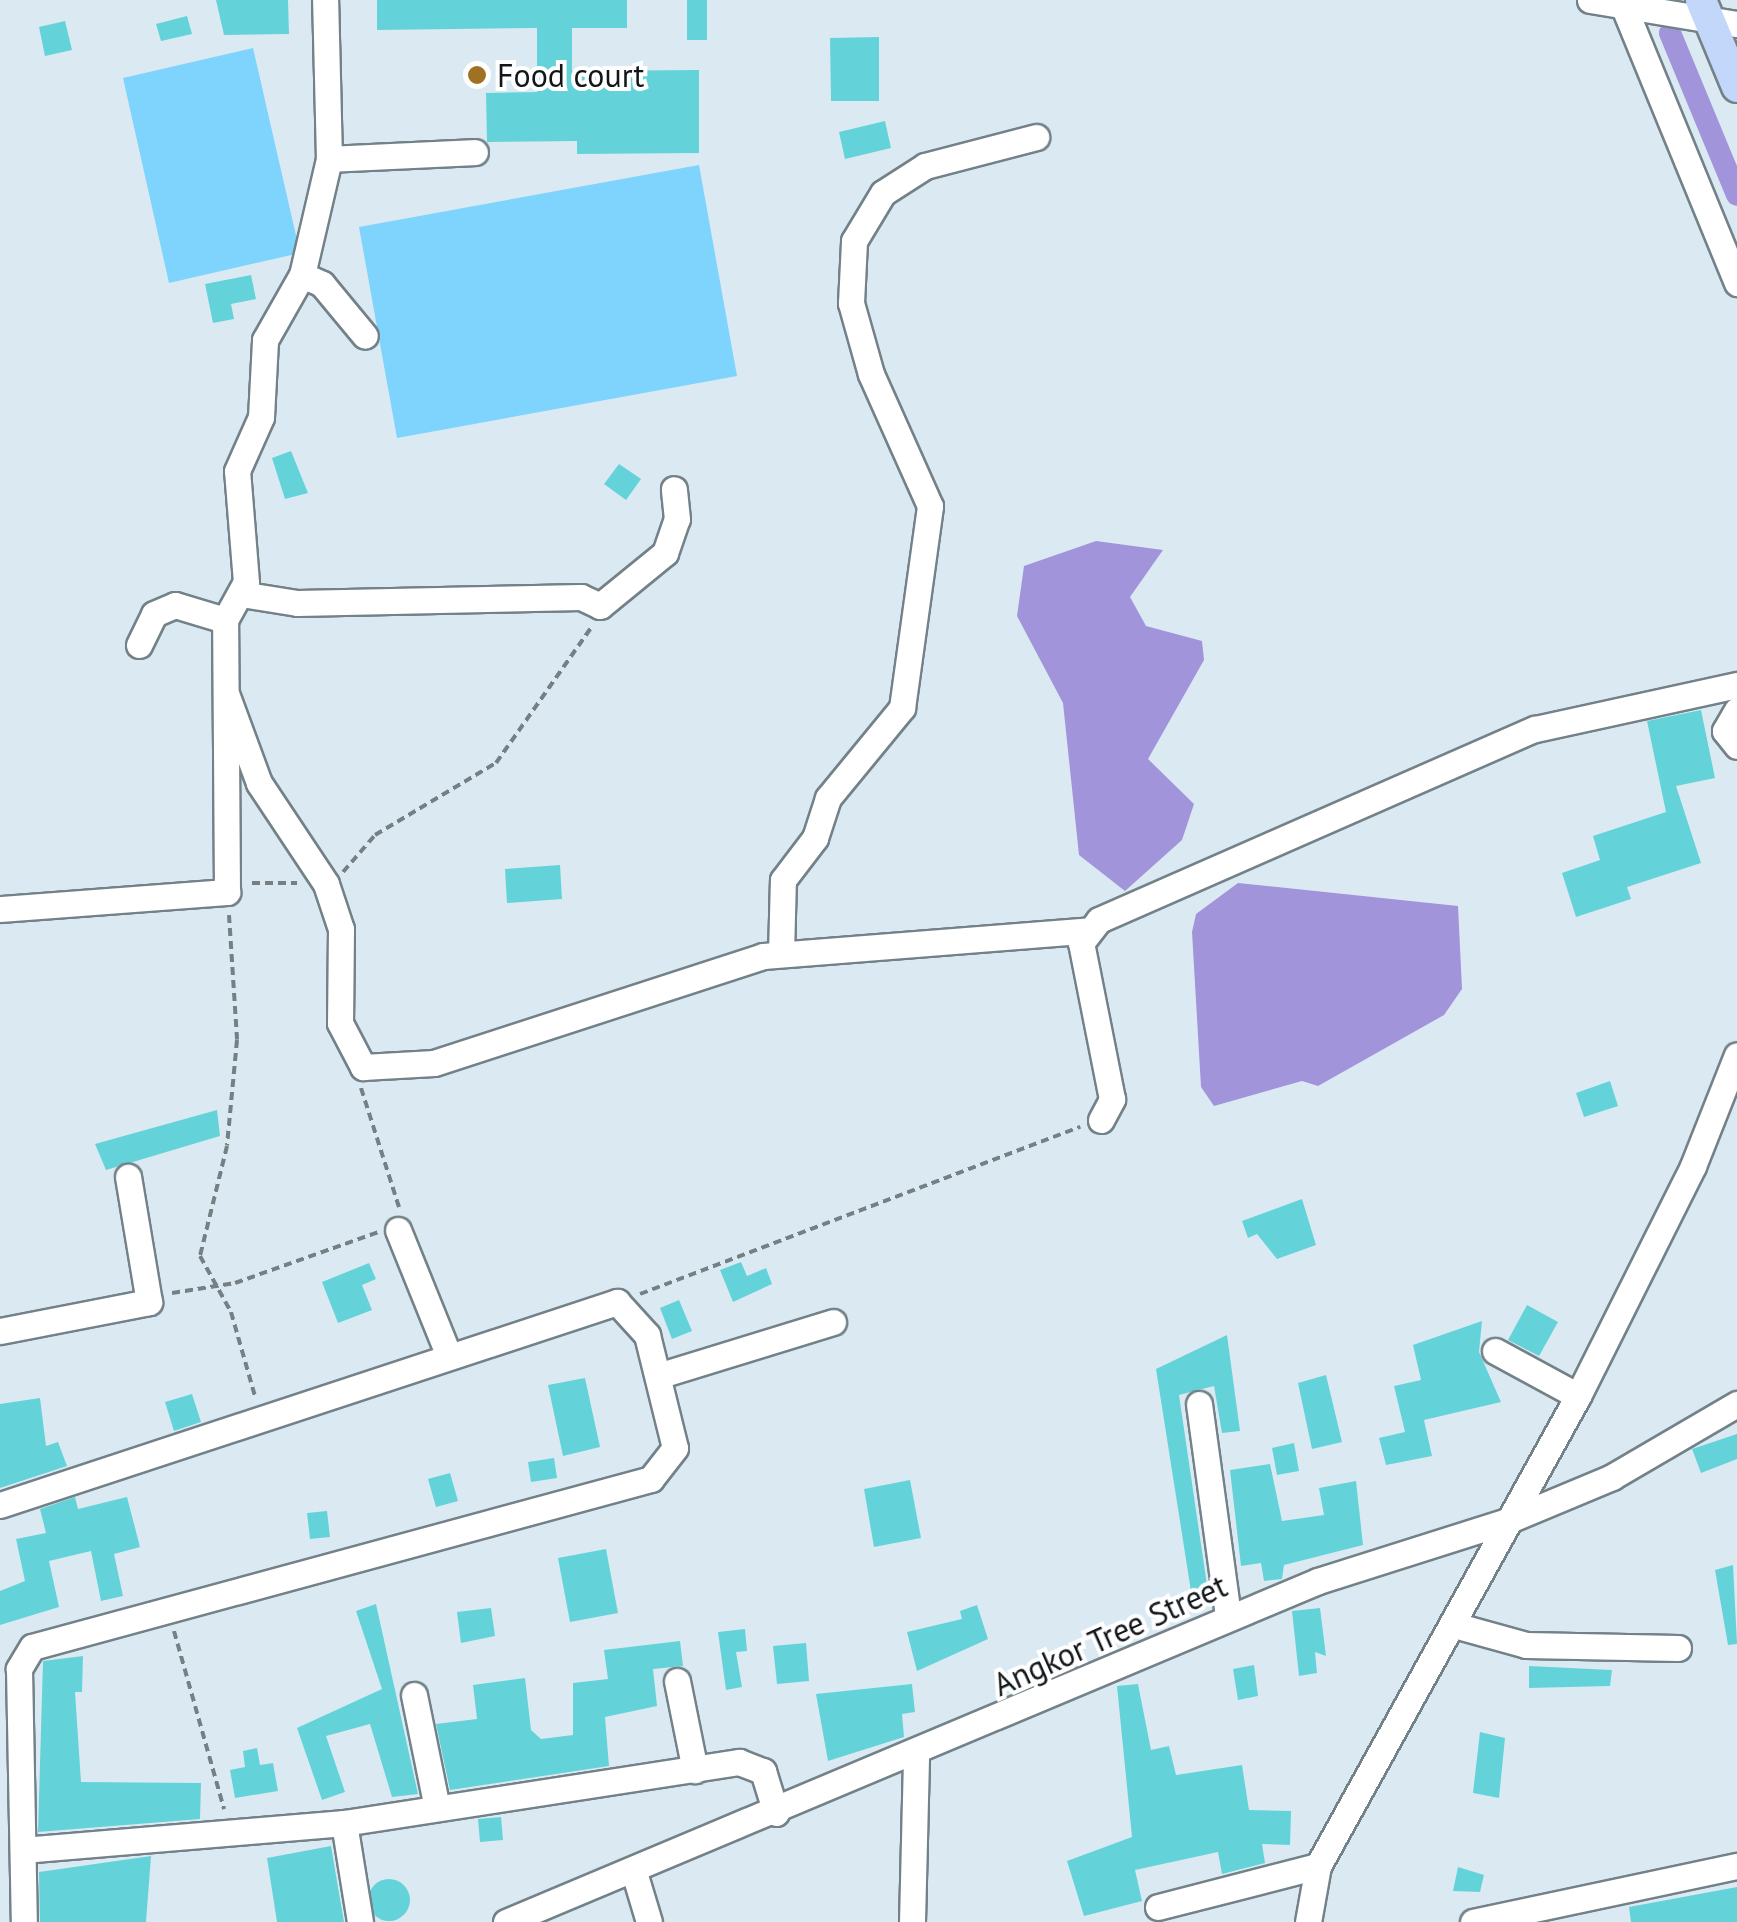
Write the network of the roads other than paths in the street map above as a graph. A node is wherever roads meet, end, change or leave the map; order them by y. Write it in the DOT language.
graph roads {
  1 [pos="325,0"];
  2 [pos="1590,0"];
  3 [pos="1623,4"];
  4 [pos="1716,15"];
  5 [pos="1737,87"];
  6 [pos="1036,138"];
  7 [pos="475,152"];
  8 [pos="329,158"];
  9 [pos="302,275"];
  10 [pos="1737,283"];
  11 [pos="365,336"];
  12 [pos="674,489"];
  13 [pos="241,594"];
  14 [pos="225,620"];
  15 [pos="139,645"];
  16 [pos="1737,684"];
  17 [pos="227,696"];
  18 [pos="1737,710"];
  19 [pos="1737,746"];
  20 [pos="0,909"];
  21 [pos="1084,931"];
  22 [pos="781,954"];
  23 [pos="1737,1054"];
  24 [pos="1101,1120"];
  25 [pos="128,1177"];
  26 [pos="398,1230"];
  27 [pos="833,1322"];
  28 [pos="0,1331"];
  29 [pos="1495,1351"];
  30 [pos="449,1356"];
  31 [pos="661,1374"];
  32 [pos="1578,1396"];
  33 [pos="1199,1404"];
  34 [pos="1737,1404"];
  35 [pos="0,1505"];
  36 [pos="1507,1522"];
  37 [pos="1228,1617"];
  38 [pos="1454,1626"];
  39 [pos="1678,1648"];
  40 [pos="677,1682"];
  41 [pos="414,1694"];
  42 [pos="10,1753"];
  43 [pos="916,1756"];
  44 [pos="695,1770"];
  45 [pos="436,1802"];
  46 [pos="776,1813"];
  47 [pos="344,1823"];
  48 [pos="24,1850"];
  49 [pos="1318,1866"];
  50 [pos="1737,1866"];
  51 [pos="634,1872"];
  52 [pos="1158,1908"];
  53 [pos="24,1922"];
  54 [pos="360,1922"];
  55 [pos="506,1922"];
  56 [pos="649,1922"];
  57 [pos="912,1922"];
  58 [pos="1308,1922"];
  59 [pos="1474,1922"];
  1 -- 8 [label="street"];
  2 -- 3 [label="street"];
  3 -- 4 [label="street"];
  3 -- 10 [label="street"];
  4 -- 5 [label="main road"];
  6 -- 22 [label="street"];
  7 -- 8 [label="street"];
  8 -- 9 [label="street"];
  9 -- 11 [label="street"];
  9 -- 13 [label="street"];
  12 -- 13 [label="street"];
  13 -- 14 [label="street"];
  14 -- 15 [label="street"];
  14 -- 17 [label="street"];
  16 -- 21 [label="street"];
  17 -- 20 [label="street"];
  17 -- 22 [label="street"];
  18 -- 19 [label="street"];
  21 -- 22 [label="street"];
  21 -- 24 [label="street"];
  23 -- 32 [label="street"];
  25 -- 28 [label="street"];
  26 -- 30 [label="street"];
  27 -- 31 [label="street"];
  29 -- 32 [label="street"];
  30 -- 31 [label="street"];
  30 -- 35 [label="street"];
  31 -- 42 [label="street"];
  32 -- 36 [label="street"];
  33 -- 37 [label="street"];
  34 -- 36 [label="street, Angkor Tree Street"];
  36 -- 37 [label="street, Angkor Tree Street"];
  36 -- 38 [label="street"];
  37 -- 43 [label="street, Angkor Tree Street"];
  38 -- 39 [label="street"];
  38 -- 49 [label="street"];
  40 -- 44 [label="street"];
  41 -- 45 [label="street"];
  42 -- 48 [label="street"];
  43 -- 46 [label="street, Angkor Tree Street"];
  43 -- 57 [label="street"];
  44 -- 45 [label="street"];
  44 -- 46 [label="street"];
  45 -- 47 [label="street"];
  46 -- 51 [label="street, Angkor Tree Street"];
  47 -- 48 [label="street"];
  47 -- 54 [label="street"];
  48 -- 53 [label="street"];
  49 -- 52 [label="street"];
  49 -- 58 [label="street"];
  50 -- 59 [label="street"];
  51 -- 55 [label="street, Angkor Tree Street"];
  51 -- 56 [label="street"];
}
